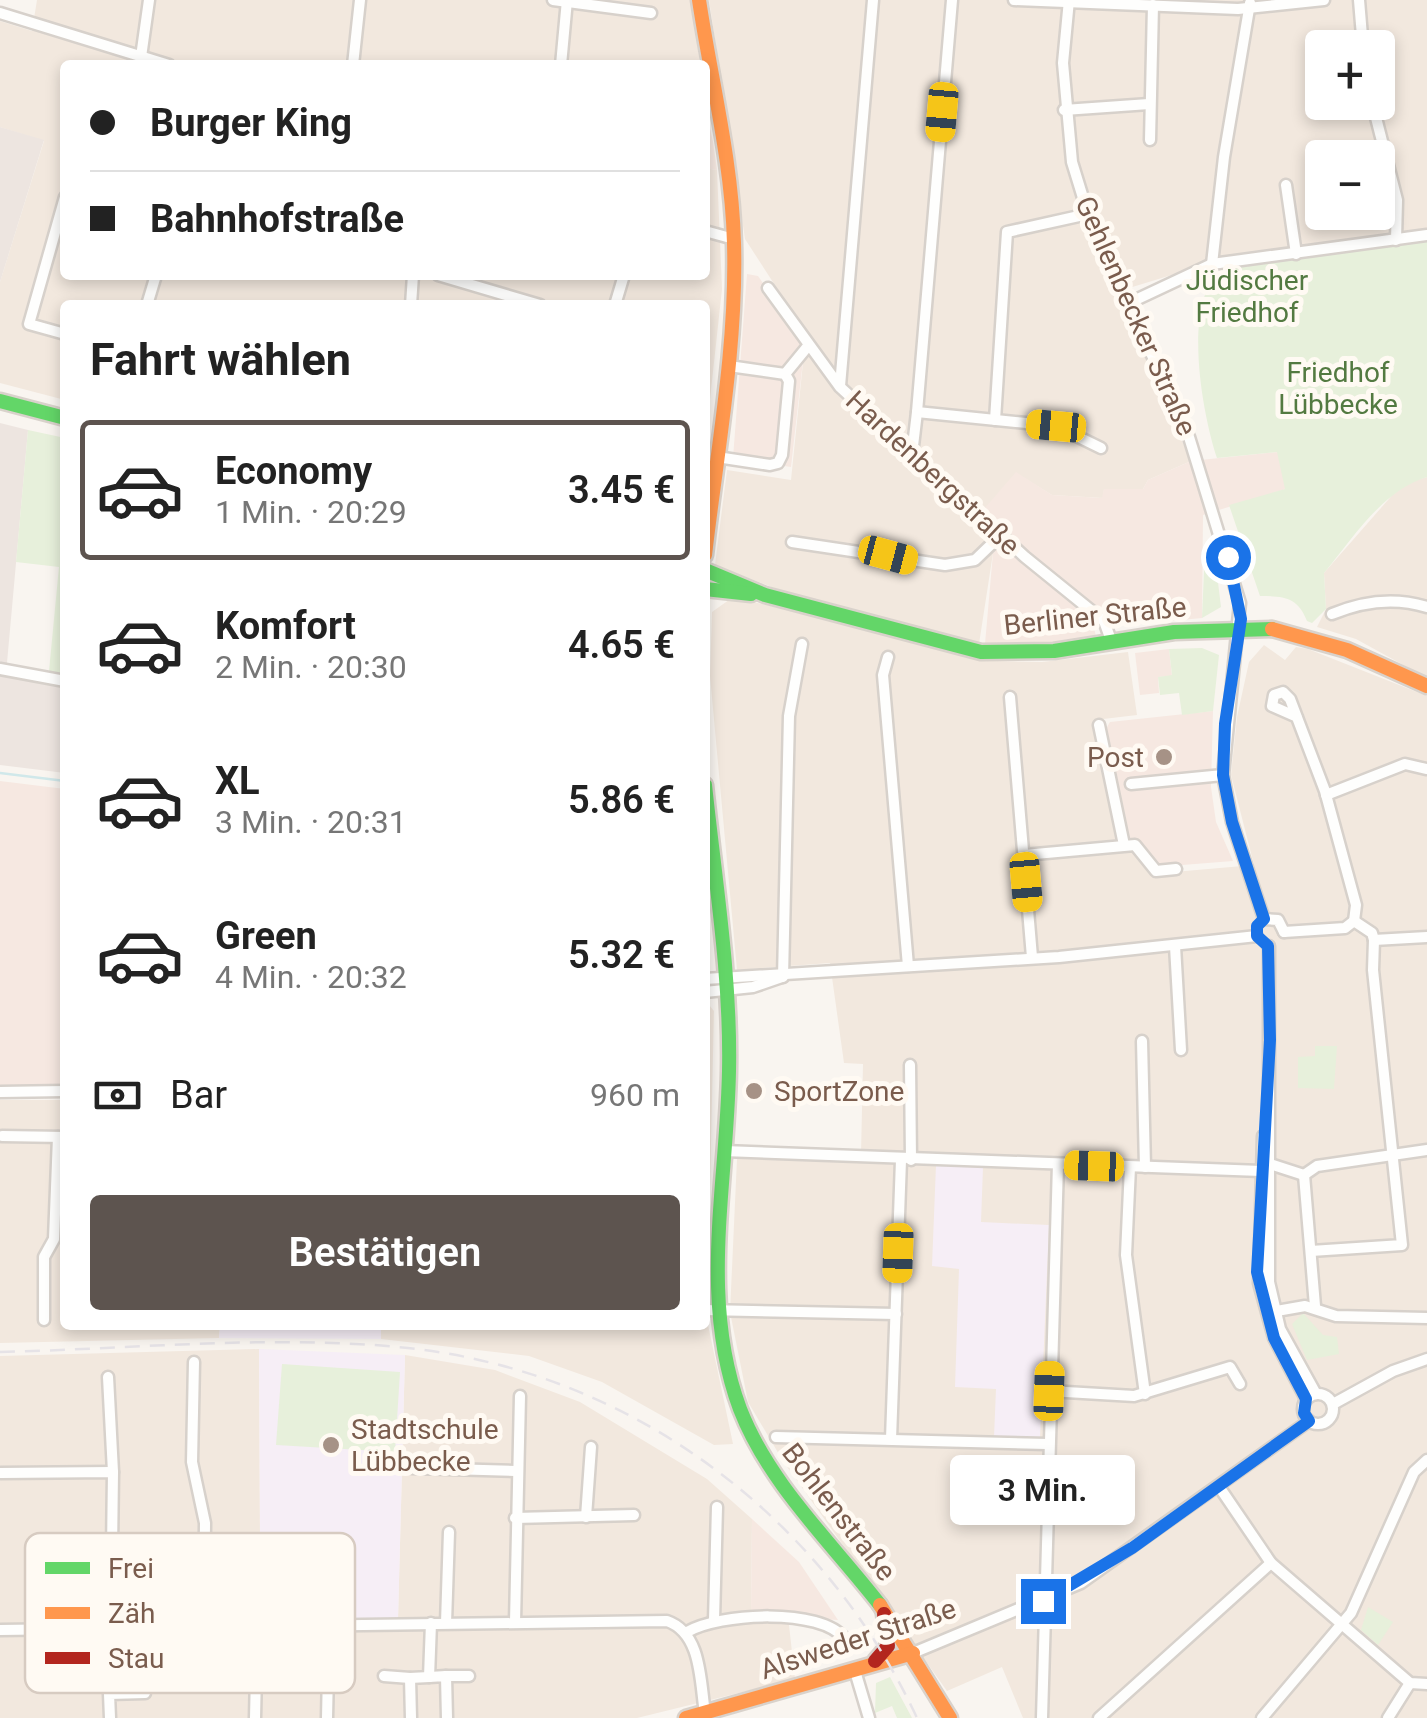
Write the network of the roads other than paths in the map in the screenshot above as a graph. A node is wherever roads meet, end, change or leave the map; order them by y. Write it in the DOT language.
graph roads {
  1 [pos="149,0"];
  2 [pos="360,0"];
  3 [pos="553,0"];
  4 [pos="699,0"];
  5 [pos="872,0"];
  6 [pos="952,0"];
  7 [pos="1014,0"];
  8 [pos="1324,0"];
  9 [pos="1359,0"];
  10 [pos="567,1"];
  11 [pos="1069,1"];
  12 [pos="1250,4"];
  13 [pos="1153,5"];
  14 [pos="0,13"];
  15 [pos="651,13"];
  16 [pos="1362,30"];
  17 [pos="141,56"];
  18 [pos="153,60"];
  19 [pos="354,60"];
  20 [pos="561,60"];
  21 [pos="710,60"];
  22 [pos="710,62"];
  23 [pos="1149,104"];
  24 [pos="1064,110"];
  25 [pos="1376,120"];
  26 [pos="1150,140"];
  27 [pos="1286,185"];
  28 [pos="1088,214"];
  29 [pos="60,215"];
  30 [pos="710,233"];
  31 [pos="1427,236"];
  32 [pos="734,240"];
  33 [pos="1396,240"];
  34 [pos="1296,254"];
  35 [pos="1212,264"];
  36 [pos="455,280"];
  37 [pos="768,288"];
  38 [pos="523,300"];
  39 [pos="1129,304"];
  40 [pos="60,333"];
  41 [pos="808,346"];
  42 [pos="729,366"];
  43 [pos="786,374"];
  44 [pos="840,388"];
  45 [pos="0,401"];
  46 [pos="917,412"];
  47 [pos="60,417"];
  48 [pos="995,420"];
  49 [pos="1100,448"];
  50 [pos="908,453"];
  51 [pos="717,457"];
  52 [pos="710,514"];
  53 [pos="1001,535"];
  54 [pos="792,542"];
  55 [pos="710,572"];
  56 [pos="710,590"];
  57 [pos="765,595"];
  58 [pos="1427,596"];
  59 [pos="1410,602"];
  60 [pos="1427,607"];
  61 [pos="1332,614"];
  62 [pos="1240,626"];
  63 [pos="1112,643"];
  64 [pos="802,644"];
  65 [pos="888,656"];
  66 [pos="0,669"];
  67 [pos="60,680"];
  68 [pos="1427,686"];
  69 [pos="1010,697"];
  70 [pos="1297,716"];
  71 [pos="1099,725"];
  72 [pos="1426,769"];
  73 [pos="1223,775"];
  74 [pos="1131,784"];
  75 [pos="1326,795"];
  76 [pos="710,831"];
  77 [pos="1124,845"];
  78 [pos="1024,855"];
  79 [pos="1176,869"];
  80 [pos="1264,919"];
  81 [pos="1354,921"];
  82 [pos="1284,932"];
  83 [pos="1257,936"];
  84 [pos="1427,938"];
  85 [pos="1374,940"];
  86 [pos="1175,946"];
  87 [pos="1268,946"];
  88 [pos="1032,957"];
  89 [pos="908,966"];
  90 [pos="726,975"];
  91 [pos="782,977"];
  92 [pos="710,978"];
  93 [pos="710,988"];
  94 [pos="1142,1041"];
  95 [pos="1181,1050"];
  96 [pos="910,1065"];
  97 [pos="0,1092"];
  98 [pos="60,1092"];
  99 [pos="2,1136"];
  100 [pos="60,1137"];
  101 [pos="1427,1150"];
  102 [pos="724,1151"];
  103 [pos="1392,1158"];
  104 [pos="906,1160"];
  105 [pos="60,1162"];
  106 [pos="1058,1164"];
  107 [pos="1146,1166"];
  108 [pos="1130,1167"];
  109 [pos="1265,1168"];
  110 [pos="1304,1175"];
  111 [pos="1311,1251"];
  112 [pos="1315,1306"];
  113 [pos="712,1309"];
  114 [pos="1270,1312"];
  115 [pos="896,1314"];
  116 [pos="1427,1318"];
  117 [pos="44,1320"];
  118 [pos="1427,1359"];
  119 [pos="194,1362"];
  120 [pos="108,1378"];
  121 [pos="1240,1384"];
  122 [pos="1049,1391"];
  123 [pos="1145,1394"];
  124 [pos="520,1396"];
  125 [pos="1311,1396"];
  126 [pos="1333,1404"];
  127 [pos="1309,1421"];
  128 [pos="776,1437"];
  129 [pos="891,1439"];
  130 [pos="1048,1444"];
  131 [pos="591,1447"];
  132 [pos="1427,1460"];
  133 [pos="412,1468"];
  134 [pos="515,1471"];
  135 [pos="0,1472"];
  136 [pos="113,1472"];
  137 [pos="1220,1488"];
  138 [pos="717,1507"];
  139 [pos="634,1515"];
  140 [pos="586,1517"];
  141 [pos="515,1518"];
  142 [pos="449,1532"];
  143 [pos="112,1533"];
  144 [pos="205,1533"];
  145 [pos="1271,1563"];
  146 [pos="1043,1601"];
  147 [pos="882,1607"];
  148 [pos="714,1620"];
  149 [pos="515,1622"];
  150 [pos="431,1623"];
  151 [pos="446,1623"];
  152 [pos="355,1625"];
  153 [pos="1341,1626"];
  154 [pos="0,1630"];
  155 [pos="25,1630"];
  156 [pos="687,1632"];
  157 [pos="845,1639"];
  158 [pos="913,1652"];
  159 [pos="861,1670"];
  160 [pos="384,1676"];
  161 [pos="446,1676"];
  162 [pos="470,1676"];
  163 [pos="429,1677"];
  164 [pos="410,1678"];
  165 [pos="1410,1684"];
  166 [pos="1427,1684"];
  167 [pos="145,1693"];
  168 [pos="256,1693"];
  169 [pos="327,1693"];
  170 [pos="705,1716"];
  171 [pos="110,1718"];
  172 [pos="255,1718"];
  173 [pos="326,1718"];
  174 [pos="411,1718"];
  175 [pos="446,1718"];
  176 [pos="686,1718"];
  177 [pos="869,1718"];
  178 [pos="950,1718"];
  179 [pos="1042,1718"];
  180 [pos="1099,1718"];
  181 [pos="1262,1718"];
  182 [pos="1388,1718"];
  1 -- 17 [label="street"];
  2 -- 19 [label="street"];
  3 -- 10 [label="street"];
  4 -- 21 [label="main road"];
  5 -- 44 [label="street"];
  6 -- 46 [label="street"];
  7 -- 11 [label="street"];
  8 -- 12 [label="street"];
  9 -- 16 [label="street"];
  10 -- 15 [label="street"];
  10 -- 20 [label="street"];
  11 -- 13 [label="street"];
  11 -- 24 [label="street, Gehlenbecker Straße"];
  12 -- 13 [label="street"];
  12 -- 35 [label="street"];
  13 -- 23 [label="street"];
  14 -- 17 [label="street"];
  17 -- 18 [label="street"];
  22 -- 32 [label="main road"];
  23 -- 24 [label="street"];
  23 -- 26 [label="street"];
  24 -- 28 [label="street, Gehlenbecker Straße"];
  25 -- 33 [label="street"];
  27 -- 34 [label="street"];
  28 -- 39 [label="street, Gehlenbecker Straße"];
  28 -- 48 [label="street"];
  29 -- 40 [label="street"];
  30 -- 32 [label="street"];
  31 -- 33 [label="street"];
  32 -- 42 [label="main road"];
  33 -- 34 [label="street"];
  34 -- 35 [label="street"];
  35 -- 39 [label="street"];
  36 -- 38 [label="street"];
  37 -- 41 [label="street, Hardenbergstraße"];
  39 -- 62 [label="street, Gehlenbecker Straße"];
  41 -- 43 [label="street"];
  41 -- 44 [label="street, Hardenbergstraße"];
  42 -- 43 [label="street"];
  42 -- 51 [label="main road"];
  43 -- 51 [label="street"];
  44 -- 50 [label="street, Hardenbergstraße"];
  45 -- 47 [label="main road"];
  46 -- 48 [label="street"];
  46 -- 50 [label="street"];
  48 -- 49 [label="street"];
  50 -- 53 [label="street, Hardenbergstraße"];
  51 -- 52 [label="main road"];
  53 -- 54 [label="street"];
  53 -- 63 [label="street, Hardenbergstraße"];
  55 -- 57 [label="main road, Berliner Straße"];
  56 -- 57 [label="main road, Berliner Straße"];
  57 -- 63 [label="main road, Berliner Straße"];
  58 -- 59 [label="street"];
  59 -- 60 [label="street"];
  59 -- 61 [label="street"];
  62 -- 63 [label="main road, Berliner Straße"];
  62 -- 68 [label="main road, Berliner Straße"];
  62 -- 73 [label="street, Gehlenbecker Straße"];
  64 -- 91 [label="street"];
  65 -- 89 [label="street"];
  66 -- 67 [label="street"];
  69 -- 78 [label="street"];
  70 -- 75 [label="street"];
  71 -- 77 [label="street"];
  72 -- 75 [label="street"];
  73 -- 74 [label="street"];
  73 -- 80 [label="street, Gehlenbecker Straße"];
  75 -- 81 [label="street"];
  76 -- 90 [label="main road, Bohlenstraße"];
  77 -- 78 [label="street"];
  77 -- 79 [label="street"];
  78 -- 88 [label="street"];
  80 -- 82 [label="street"];
  80 -- 83 [label="street"];
  81 -- 82 [label="street"];
  81 -- 85 [label="street"];
  82 -- 87 [label="street"];
  83 -- 86 [label="street"];
  83 -- 87 [label="street"];
  84 -- 85 [label="street"];
  85 -- 103 [label="street"];
  86 -- 88 [label="street"];
  86 -- 95 [label="street"];
  87 -- 109 [label="street"];
  88 -- 89 [label="street"];
  89 -- 91 [label="street"];
  90 -- 91 [label="street"];
  90 -- 92 [label="street"];
  90 -- 93 [label="street"];
  90 -- 102 [label="main road, Bohlenstraße"];
  94 -- 107 [label="street"];
  96 -- 104 [label="street"];
  97 -- 98 [label="street"];
  99 -- 100 [label="street"];
  101 -- 103 [label="street"];
  102 -- 104 [label="street"];
  102 -- 113 [label="main road, Bohlenstraße"];
  103 -- 110 [label="street"];
  103 -- 111 [label="street"];
  104 -- 106 [label="street"];
  104 -- 115 [label="street"];
  105 -- 117 [label="street"];
  106 -- 108 [label="street"];
  106 -- 122 [label="street"];
  107 -- 108 [label="street"];
  107 -- 109 [label="street"];
  108 -- 123 [label="street"];
  109 -- 110 [label="street"];
  109 -- 114 [label="street"];
  110 -- 111 [label="street"];
  111 -- 112 [label="street"];
  112 -- 114 [label="street"];
  112 -- 116 [label="street"];
  113 -- 115 [label="street"];
  113 -- 147 [label="main road, Bohlenstraße"];
  114 -- 125 [label="street"];
  115 -- 129 [label="street"];
  118 -- 126 [label="street"];
  119 -- 144 [label="street"];
  120 -- 136 [label="street"];
  121 -- 123 [label="street"];
  122 -- 123 [label="street"];
  122 -- 130 [label="street"];
  124 -- 134 [label="street"];
  125 -- 126 [label="street"];
  125 -- 127 [label="street"];
  126 -- 127 [label="street, Alsweder Straße"];
  127 -- 137 [label="street, Alsweder Straße"];
  128 -- 129 [label="street"];
  129 -- 130 [label="street"];
  130 -- 146 [label="street"];
  131 -- 140 [label="street"];
  132 -- 153 [label="street"];
  133 -- 134 [label="street"];
  134 -- 141 [label="street"];
  135 -- 136 [label="street"];
  136 -- 143 [label="street"];
  137 -- 145 [label="street"];
  137 -- 146 [label="street, Alsweder Straße"];
  138 -- 148 [label="street"];
  139 -- 140 [label="street"];
  140 -- 141 [label="street"];
  141 -- 149 [label="street"];
  142 -- 151 [label="street"];
  145 -- 153 [label="street"];
  145 -- 180 [label="street"];
  146 -- 158 [label="street, Alsweder Straße"];
  146 -- 179 [label="street"];
  147 -- 158 [label="main road, Bohlenstraße"];
  147 -- 159 [label="main road"];
  148 -- 156 [label="street"];
  148 -- 157 [label="street"];
  149 -- 151 [label="street"];
  149 -- 156 [label="street"];
  150 -- 151 [label="street"];
  150 -- 152 [label="street"];
  150 -- 163 [label="street"];
  153 -- 165 [label="street"];
  153 -- 181 [label="street"];
  154 -- 155 [label="street"];
  156 -- 170 [label="street"];
  158 -- 159 [label="main road, Alsweder Straße"];
  158 -- 178 [label="main road, Bohlenstraße"];
  159 -- 170 [label="main road, Alsweder Straße"];
  159 -- 177 [label="street"];
  160 -- 164 [label="street"];
  161 -- 162 [label="street"];
  161 -- 163 [label="street"];
  161 -- 175 [label="street"];
  163 -- 164 [label="street"];
  164 -- 174 [label="street"];
  165 -- 166 [label="street"];
  165 -- 182 [label="street"];
  167 -- 171 [label="street"];
  168 -- 172 [label="street"];
  169 -- 173 [label="street"];
  170 -- 176 [label="main road, Alsweder Straße"];
}
